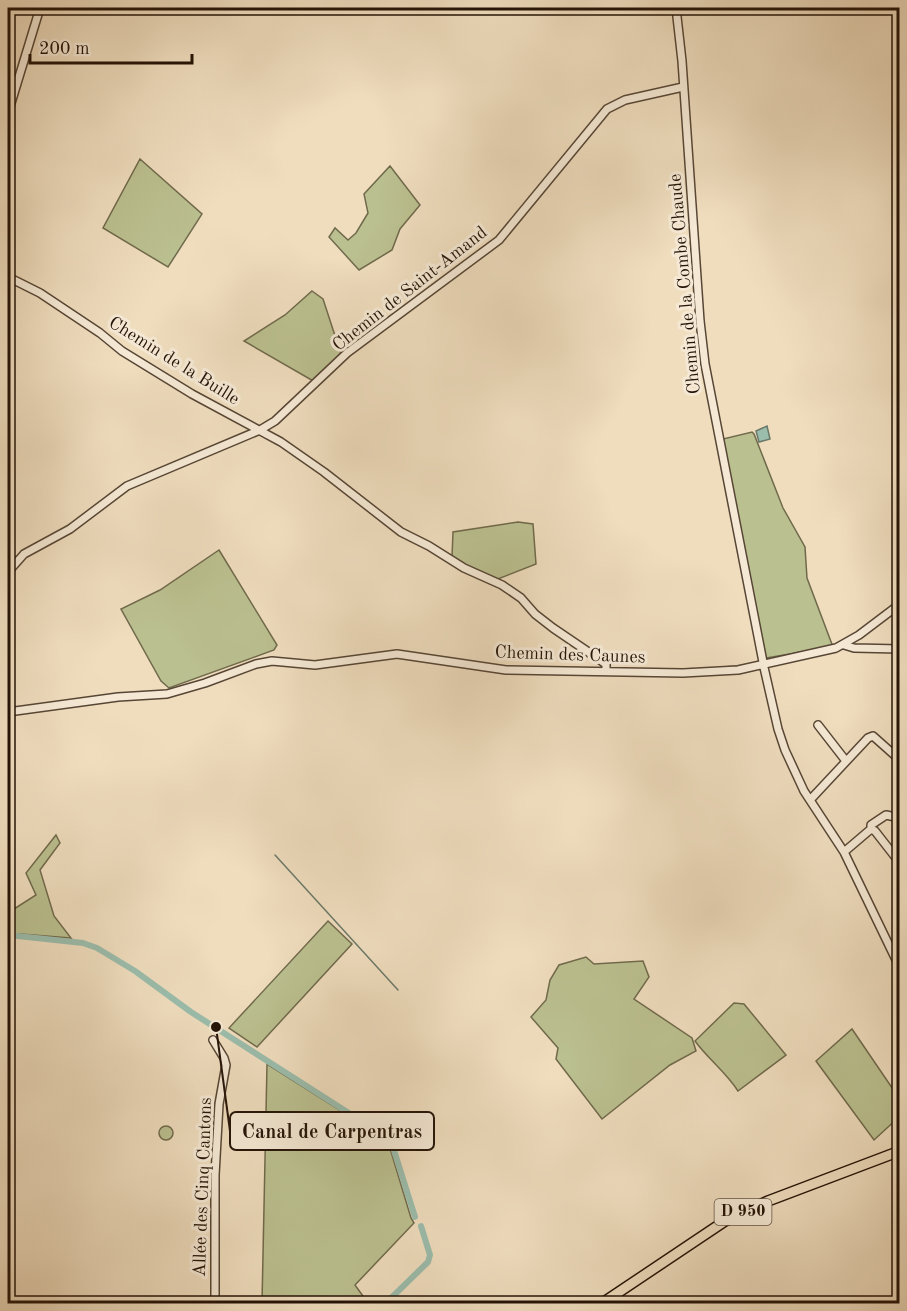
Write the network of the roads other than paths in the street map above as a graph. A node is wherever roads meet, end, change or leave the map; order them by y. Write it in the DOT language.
graph roads {
  1 [pos="40,8"];
  2 [pos="676,8"];
  3 [pos="683,87"];
  4 [pos="8,113"];
  5 [pos="8,276"];
  6 [pos="260,430"];
  7 [pos="8,572"];
  8 [pos="900,604"];
  9 [pos="844,645"];
  10 [pos="900,649"];
  11 [pos="763,663"];
  12 [pos="606,671"];
  13 [pos="8,711"];
  14 [pos="818,725"];
  15 [pos="900,760"];
  16 [pos="846,761"];
  17 [pos="810,800"];
  18 [pos="900,818"];
  19 [pos="871,829"];
  20 [pos="844,852"];
  21 [pos="900,863"];
  22 [pos="900,968"];
  23 [pos="213,1040"];
  24 [pos="900,1151"];
  25 [pos="215,1304"];
  26 [pos="602,1304"];
  1 -- 4 [label="street"];
  2 -- 3 [label="street, Chemin de la Combe Chaude"];
  3 -- 6 [label="street, Chemin de Saint-Amand"];
  3 -- 11 [label="street, Chemin de la Combe Chaude"];
  5 -- 6 [label="street, Chemin de la Buille"];
  6 -- 7 [label="street, Chemin de Saint-Amand"];
  6 -- 12 [label="street, Chemin de la Buille"];
  8 -- 9 [label="street"];
  9 -- 10 [label="street"];
  9 -- 11 [label="street, Chemin des Caunes"];
  11 -- 12 [label="street, Chemin des Caunes"];
  11 -- 17 [label="street, Chemin de la Combe Chaude"];
  12 -- 13 [label="street, Chemin des Caunes"];
  14 -- 16 [label="street"];
  15 -- 16 [label="street"];
  16 -- 17 [label="street"];
  17 -- 20 [label="street, Chemin de la Combe Chaude"];
  18 -- 19 [label="street"];
  19 -- 20 [label="street"];
  19 -- 21 [label="street"];
  20 -- 22 [label="street, Chemin de la Combe Chaude"];
  23 -- 25 [label="street, Allée des Cinq Cantons"];
  24 -- 26 [label="main road, D 950"];
}
